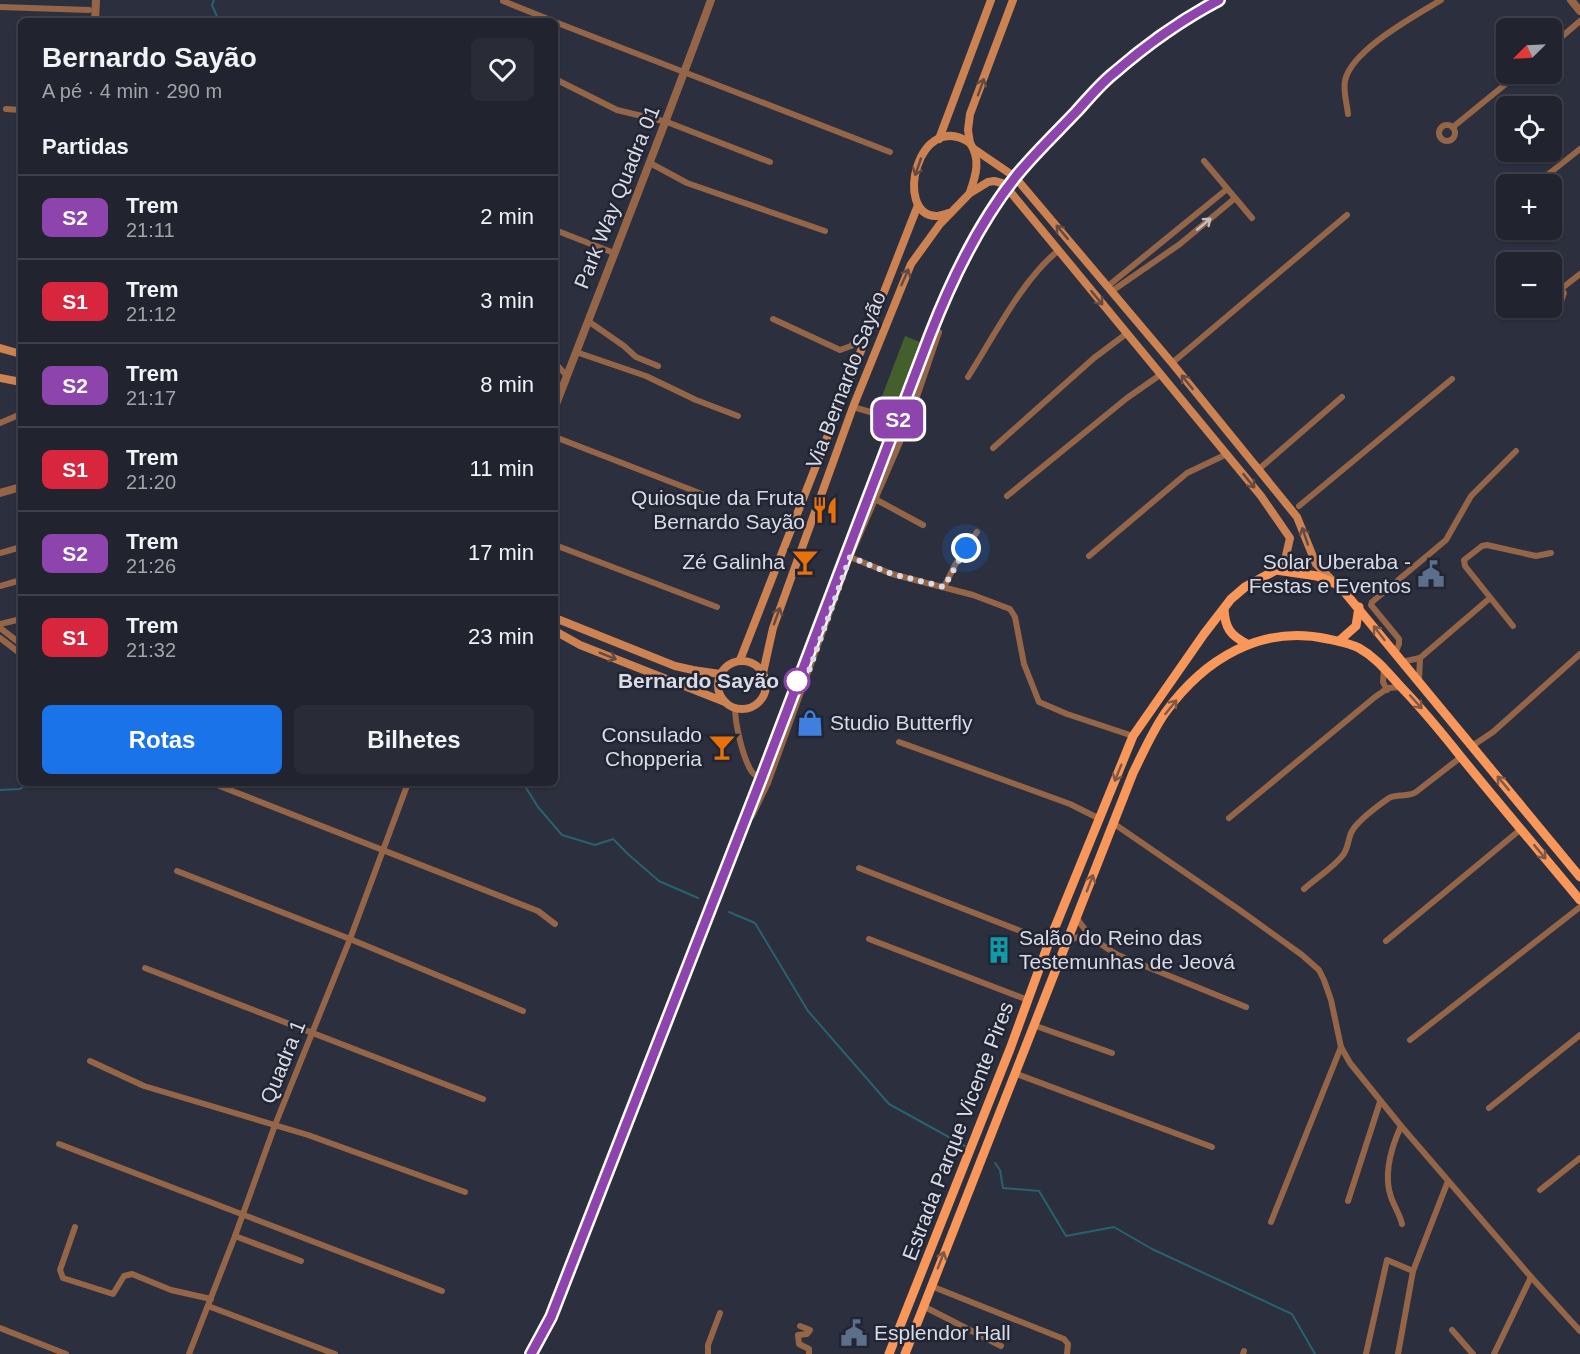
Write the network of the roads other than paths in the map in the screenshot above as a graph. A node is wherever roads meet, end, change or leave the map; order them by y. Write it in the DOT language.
graph roads {
  1 [pos="96,0"];
  2 [pos="711,0"];
  3 [pos="991,0"];
  4 [pos="1013,0"];
  5 [pos="1441,0"];
  6 [pos="1571,0"];
  7 [pos="503,1"];
  8 [pos="0,7"];
  9 [pos="89,10"];
  10 [pos="1580,11"];
  11 [pos="95,18"];
  12 [pos="546,18"];
  13 [pos="1580,21"];
  14 [pos="558,23"];
  15 [pos="1562,37"];
  16 [pos="685,73"];
  17 [pos="558,80"];
  18 [pos="1506,84"];
  19 [pos="6,109"];
  20 [pos="18,110"];
  21 [pos="1348,114"];
  22 [pos="667,122"];
  23 [pos="1453,127"];
  24 [pos="939,138"];
  25 [pos="972,146"];
  26 [pos="1580,149"];
  27 [pos="890,152"];
  28 [pos="1204,161"];
  29 [pos="770,162"];
  30 [pos="650,163"];
  31 [pos="1549,174"];
  32 [pos="1227,189"];
  33 [pos="970,193"];
  34 [pos="1217,196"];
  35 [pos="1234,200"];
  36 [pos="918,205"];
  37 [pos="1226,206"];
  38 [pos="950,213"];
  39 [pos="1347,215"];
  40 [pos="1251,218"];
  41 [pos="558,231"];
  42 [pos="825,231"];
  43 [pos="1171,233"];
  44 [pos="1180,244"];
  45 [pos="1059,250"];
  46 [pos="614,253"];
  47 [pos="1135,264"];
  48 [pos="1141,272"];
  49 [pos="1580,274"];
  50 [pos="1110,289"];
  51 [pos="1562,289"];
  52 [pos="1562,299"];
  53 [pos="773,319"];
  54 [pos="588,321"];
  55 [pos="872,321"];
  56 [pos="939,332"];
  57 [pos="1126,334"];
  58 [pos="0,348"];
  59 [pos="576,352"];
  60 [pos="18,353"];
  61 [pos="1172,363"];
  62 [pos="558,366"];
  63 [pos="658,366"];
  64 [pos="1160,375"];
  65 [pos="567,376"];
  66 [pos="968,377"];
  67 [pos="0,378"];
  68 [pos="1452,379"];
  69 [pos="18,381"];
  70 [pos="1342,397"];
  71 [pos="558,399"];
  72 [pos="853,407"];
  73 [pos="18,415"];
  74 [pos="738,416"];
  75 [pos="0,423"];
  76 [pos="907,426"];
  77 [pos="558,439"];
  78 [pos="993,448"];
  79 [pos="1516,451"];
  80 [pos="1227,454"];
  81 [pos="1259,469"];
  82 [pos="18,488"];
  83 [pos="0,493"];
  84 [pos="702,494"];
  85 [pos="1007,496"];
  86 [pos="875,499"];
  87 [pos="1288,506"];
  88 [pos="1299,506"];
  89 [pos="1296,515"];
  90 [pos="923,525"];
  91 [pos="977,532"];
  92 [pos="558,546"];
  93 [pos="18,548"];
  94 [pos="0,553"];
  95 [pos="1551,553"];
  96 [pos="1089,556"];
  97 [pos="850,557"];
  98 [pos="1276,570"];
  99 [pos="18,581"];
  100 [pos="1336,584"];
  101 [pos="0,586"];
  102 [pos="944,587"];
  103 [pos="1490,598"];
  104 [pos="717,607"];
  105 [pos="1359,607"];
  106 [pos="1224,609"];
  107 [pos="558,619"];
  108 [pos="18,620"];
  109 [pos="0,626"];
  110 [pos="1513,626"];
  111 [pos="558,632"];
  112 [pos="0,638"];
  113 [pos="18,641"];
  114 [pos="1339,641"];
  115 [pos="1247,644"];
  116 [pos="18,652"];
  117 [pos="1580,654"];
  118 [pos="1398,658"];
  119 [pos="1420,658"];
  120 [pos="740,660"];
  121 [pos="1384,667"];
  122 [pos="763,673"];
  123 [pos="720,674"];
  124 [pos="1419,684"];
  125 [pos="1401,687"];
  126 [pos="1387,690"];
  127 [pos="725,702"];
  128 [pos="735,707"];
  129 [pos="1133,736"];
  130 [pos="899,742"];
  131 [pos="1472,746"];
  132 [pos="1461,757"];
  133 [pos="768,783"];
  134 [pos="220,786"];
  135 [pos="407,786"];
  136 [pos="752,816"];
  137 [pos="1228,818"];
  138 [pos="1100,819"];
  139 [pos="1113,823"];
  140 [pos="1521,829"];
  141 [pos="382,851"];
  142 [pos="859,868"];
  143 [pos="177,871"];
  144 [pos="1580,877"];
  145 [pos="1304,889"];
  146 [pos="1580,900"];
  147 [pos="1580,907"];
  148 [pos="1077,918"];
  149 [pos="555,924"];
  150 [pos="351,939"];
  151 [pos="870,939"];
  152 [pos="1097,940"];
  153 [pos="1068,941"];
  154 [pos="1386,941"];
  155 [pos="1049,942"];
  156 [pos="145,968"];
  157 [pos="1036,981"];
  158 [pos="1028,1000"];
  159 [pos="1246,1007"];
  160 [pos="1040,1008"];
  161 [pos="523,1011"];
  162 [pos="1020,1021"];
  163 [pos="1033,1025"];
  164 [pos="313,1032"];
  165 [pos="1580,1035"];
  166 [pos="1410,1040"];
  167 [pos="1026,1042"];
  168 [pos="1341,1047"];
  169 [pos="1112,1053"];
  170 [pos="90,1061"];
  171 [pos="1014,1073"];
  172 [pos="483,1099"];
  173 [pos="1380,1102"];
  174 [pos="1489,1108"];
  175 [pos="275,1125"];
  176 [pos="1401,1126"];
  177 [pos="59,1144"];
  178 [pos="1212,1147"];
  179 [pos="1580,1158"];
  180 [pos="1448,1181"];
  181 [pos="1540,1190"];
  182 [pos="465,1192"];
  183 [pos="1348,1201"];
  184 [pos="243,1214"];
  185 [pos="1271,1222"];
  186 [pos="1402,1224"];
  187 [pos="75,1227"];
  188 [pos="235,1236"];
  189 [pos="301,1262"];
  190 [pos="1413,1271"];
  191 [pos="1531,1277"];
  192 [pos="931,1286"];
  193 [pos="442,1291"];
  194 [pos="211,1299"];
  195 [pos="208,1306"];
  196 [pos="923,1306"];
  197 [pos="720,1313"];
  198 [pos="800,1326"];
  199 [pos="0,1328"];
  200 [pos="1452,1330"];
  201 [pos="1580,1331"];
  202 [pos="1001,1347"];
  203 [pos="66,1354"];
  204 [pos="189,1354"];
  205 [pos="336,1354"];
  206 [pos="708,1354"];
  207 [pos="809,1354"];
  208 [pos="889,1354"];
  209 [pos="905,1354"];
  210 [pos="1067,1354"];
  211 [pos="1366,1354"];
  212 [pos="1398,1354"];
  213 [pos="1473,1354"];
  214 [pos="1494,1354"];
  1 -- 11 [label="street"];
  2 -- 16 [label="street, Park Way Quadra 01"];
  3 -- 24 [label="main road"];
  25 -- 4 [label="main road, one-way"];
  5 -- 21 [label="street"];
  6 -- 10 [label="street"];
  7 -- 12 [label="street"];
  8 -- 9 [label="street"];
  13 -- 15 [label="street"];
  14 -- 16 [label="street"];
  16 -- 22 [label="street, Park Way Quadra 01"];
  16 -- 27 [label="street"];
  17 -- 22 [label="street"];
  18 -- 23 [label="street"];
  19 -- 20 [label="street"];
  22 -- 29 [label="street"];
  22 -- 30 [label="street, Park Way Quadra 01"];
  24 -- 25 [label="main road"];
  24 -- 36 [label="main road, one-way"];
  25 -- 33 [label="main road"];
  50 -- 25 [label="main road, one-way"];
  26 -- 31 [label="street"];
  28 -- 32 [label="street"];
  30 -- 42 [label="street"];
  30 -- 46 [label="street, Park Way Quadra 01"];
  32 -- 34 [label="street"];
  32 -- 35 [label="street"];
  33 -- 38 [label="main road"];
  33 -- 45 [label="main road"];
  34 -- 37 [label="street"];
  34 -- 43 [label="street"];
  35 -- 37 [label="street"];
  35 -- 40 [label="street"];
  36 -- 38 [label="main road"];
  36 -- 55 [label="main road"];
  44 -- 37 [label="street, one-way"];
  72 -- 38 [label="main road, Via Bernardo Sayão, one-way"];
  39 -- 61 [label="street"];
  41 -- 46 [label="street"];
  43 -- 44 [label="street"];
  43 -- 47 [label="street"];
  44 -- 48 [label="street"];
  45 -- 57 [label="main road, one-way"];
  45 -- 66 [label="street"];
  46 -- 54 [label="street, Park Way Quadra 01"];
  47 -- 48 [label="street"];
  47 -- 50 [label="street"];
  48 -- 50 [label="street"];
  49 -- 51 [label="street"];
  50 -- 61 [label="main road"];
  51 -- 52 [label="street"];
  53 -- 55 [label="street"];
  54 -- 59 [label="street, Park Way Quadra 01"];
  54 -- 63 [label="street"];
  55 -- 120 [label="main road"];
  56 -- 76 [label="street"];
  57 -- 64 [label="main road"];
  57 -- 78 [label="street"];
  58 -- 60 [label="main road"];
  59 -- 65 [label="street, Park Way Quadra 01"];
  59 -- 74 [label="street"];
  81 -- 61 [label="main road, one-way"];
  62 -- 65 [label="street"];
  64 -- 80 [label="main road"];
  64 -- 85 [label="street"];
  65 -- 71 [label="street, Park Way Quadra 01"];
  67 -- 69 [label="main road"];
  68 -- 88 [label="street"];
  70 -- 81 [label="street"];
  72 -- 76 [label="street"];
  122 -- 72 [label="main road, Via Bernardo Sayão, one-way"];
  73 -- 75 [label="street"];
  76 -- 86 [label="street"];
  77 -- 84 [label="street"];
  79 -- 118 [label="street"];
  80 -- 96 [label="street"];
  80 -- 98 [label="main road, one-way"];
  81 -- 87 [label="main road"];
  82 -- 83 [label="street"];
  86 -- 90 [label="street"];
  86 -- 97 [label="street"];
  87 -- 88 [label="street"];
  87 -- 89 [label="main road"];
  88 -- 89 [label="street"];
  100 -- 89 [label="main road, one-way"];
  91 -- 102 [label="street"];
  92 -- 104 [label="street"];
  93 -- 94 [label="street"];
  95 -- 103 [label="street"];
  97 -- 102 [label="street"];
  97 -- 133 [label="street"];
  98 -- 100 [label="main road"];
  98 -- 106 [label="main road, Estrada Parque Vicente Pires"];
  99 -- 101 [label="street"];
  100 -- 105 [label="main road"];
  102 -- 129 [label="street"];
  103 -- 110 [label="street"];
  103 -- 119 [label="street"];
  105 -- 114 [label="main road"];
  118 -- 105 [label="main road, one-way"];
  106 -- 115 [label="main road"];
  106 -- 129 [label="main road, Estrada Parque Vicente Pires"];
  107 -- 123 [label="main road"];
  108 -- 109 [label="street"];
  109 -- 113 [label="street"];
  111 -- 127 [label="main road, one-way"];
  112 -- 116 [label="street"];
  114 -- 115 [label="main road, Estrada Parque Vicente Pires"];
  114 -- 121 [label="main road, Estrada Parque Vicente Pires"];
  139 -- 115 [label="main road, Estrada Parque Vicente Pires, one-way"];
  117 -- 131 [label="street"];
  118 -- 119 [label="street"];
  118 -- 124 [label="main road"];
  119 -- 124 [label="street"];
  120 -- 122 [label="main road"];
  120 -- 123 [label="main road"];
  121 -- 125 [label="main road, Estrada Parque Vicente Pires"];
  121 -- 126 [label="street"];
  122 -- 128 [label="main road"];
  123 -- 127 [label="main road"];
  124 -- 131 [label="main road"];
  125 -- 126 [label="street"];
  125 -- 132 [label="main road, Estrada Parque Vicente Pires, one-way"];
  126 -- 137 [label="street"];
  127 -- 128 [label="main road"];
  128 -- 133 [label="street"];
  129 -- 138 [label="main road, Estrada Parque Vicente Pires, one-way"];
  130 -- 138 [label="street"];
  144 -- 131 [label="main road, one-way"];
  132 -- 140 [label="main road, Estrada Parque Vicente Pires"];
  132 -- 145 [label="street"];
  133 -- 136 [label="street"];
  134 -- 141 [label="street"];
  135 -- 141 [label="street, Quadra 1"];
  138 -- 155 [label="main road, Estrada Parque Vicente Pires"];
  148 -- 139 [label="main road, Estrada Parque Vicente Pires, one-way"];
  139 -- 168 [label="street"];
  140 -- 146 [label="main road, Estrada Parque Vicente Pires, one-way"];
  140 -- 154 [label="street"];
  141 -- 149 [label="street"];
  141 -- 150 [label="street, Quadra 1"];
  142 -- 155 [label="street"];
  143 -- 150 [label="street"];
  147 -- 166 [label="street"];
  148 -- 152 [label="street"];
  148 -- 153 [label="main road, Estrada Parque Vicente Pires"];
  150 -- 161 [label="street"];
  150 -- 164 [label="street, Quadra 1"];
  151 -- 158 [label="street"];
  152 -- 153 [label="street"];
  152 -- 159 [label="street"];
  153 -- 160 [label="main road, Estrada Parque Vicente Pires"];
  155 -- 157 [label="main road, Estrada Parque Vicente Pires"];
  156 -- 164 [label="street"];
  157 -- 158 [label="main road, Estrada Parque Vicente Pires"];
  157 -- 160 [label="main road"];
  158 -- 162 [label="main road, Estrada Parque Vicente Pires"];
  160 -- 163 [label="main road, Estrada Parque Vicente Pires"];
  162 -- 167 [label="main road"];
  162 -- 208 [label="main road, Estrada Parque Vicente Pires"];
  163 -- 167 [label="main road, Estrada Parque Vicente Pires"];
  163 -- 169 [label="street"];
  164 -- 172 [label="street"];
  164 -- 175 [label="street, Quadra 1"];
  165 -- 174 [label="street"];
  167 -- 171 [label="main road, Estrada Parque Vicente Pires"];
  168 -- 173 [label="street"];
  168 -- 185 [label="street"];
  170 -- 175 [label="street"];
  171 -- 178 [label="street"];
  192 -- 171 [label="main road, Estrada Parque Vicente Pires, one-way"];
  173 -- 176 [label="street"];
  173 -- 183 [label="street"];
  175 -- 182 [label="street"];
  175 -- 184 [label="street, Quadra 1"];
  176 -- 180 [label="street"];
  176 -- 186 [label="street"];
  177 -- 184 [label="street"];
  179 -- 181 [label="street"];
  180 -- 190 [label="street"];
  180 -- 191 [label="street"];
  184 -- 188 [label="street, Quadra 1"];
  184 -- 193 [label="street"];
  187 -- 194 [label="street"];
  188 -- 189 [label="street"];
  188 -- 194 [label="street, Quadra 1"];
  190 -- 211 [label="street"];
  190 -- 212 [label="street"];
  191 -- 201 [label="street"];
  191 -- 214 [label="street"];
  192 -- 196 [label="main road, Estrada Parque Vicente Pires"];
  192 -- 210 [label="street"];
  194 -- 195 [label="street, Quadra 1"];
  195 -- 204 [label="street, Quadra 1"];
  195 -- 205 [label="street"];
  196 -- 202 [label="street"];
  196 -- 209 [label="main road, Estrada Parque Vicente Pires"];
  197 -- 206 [label="street"];
  198 -- 207 [label="street"];
  199 -- 203 [label="street"];
  200 -- 213 [label="street"];
}
